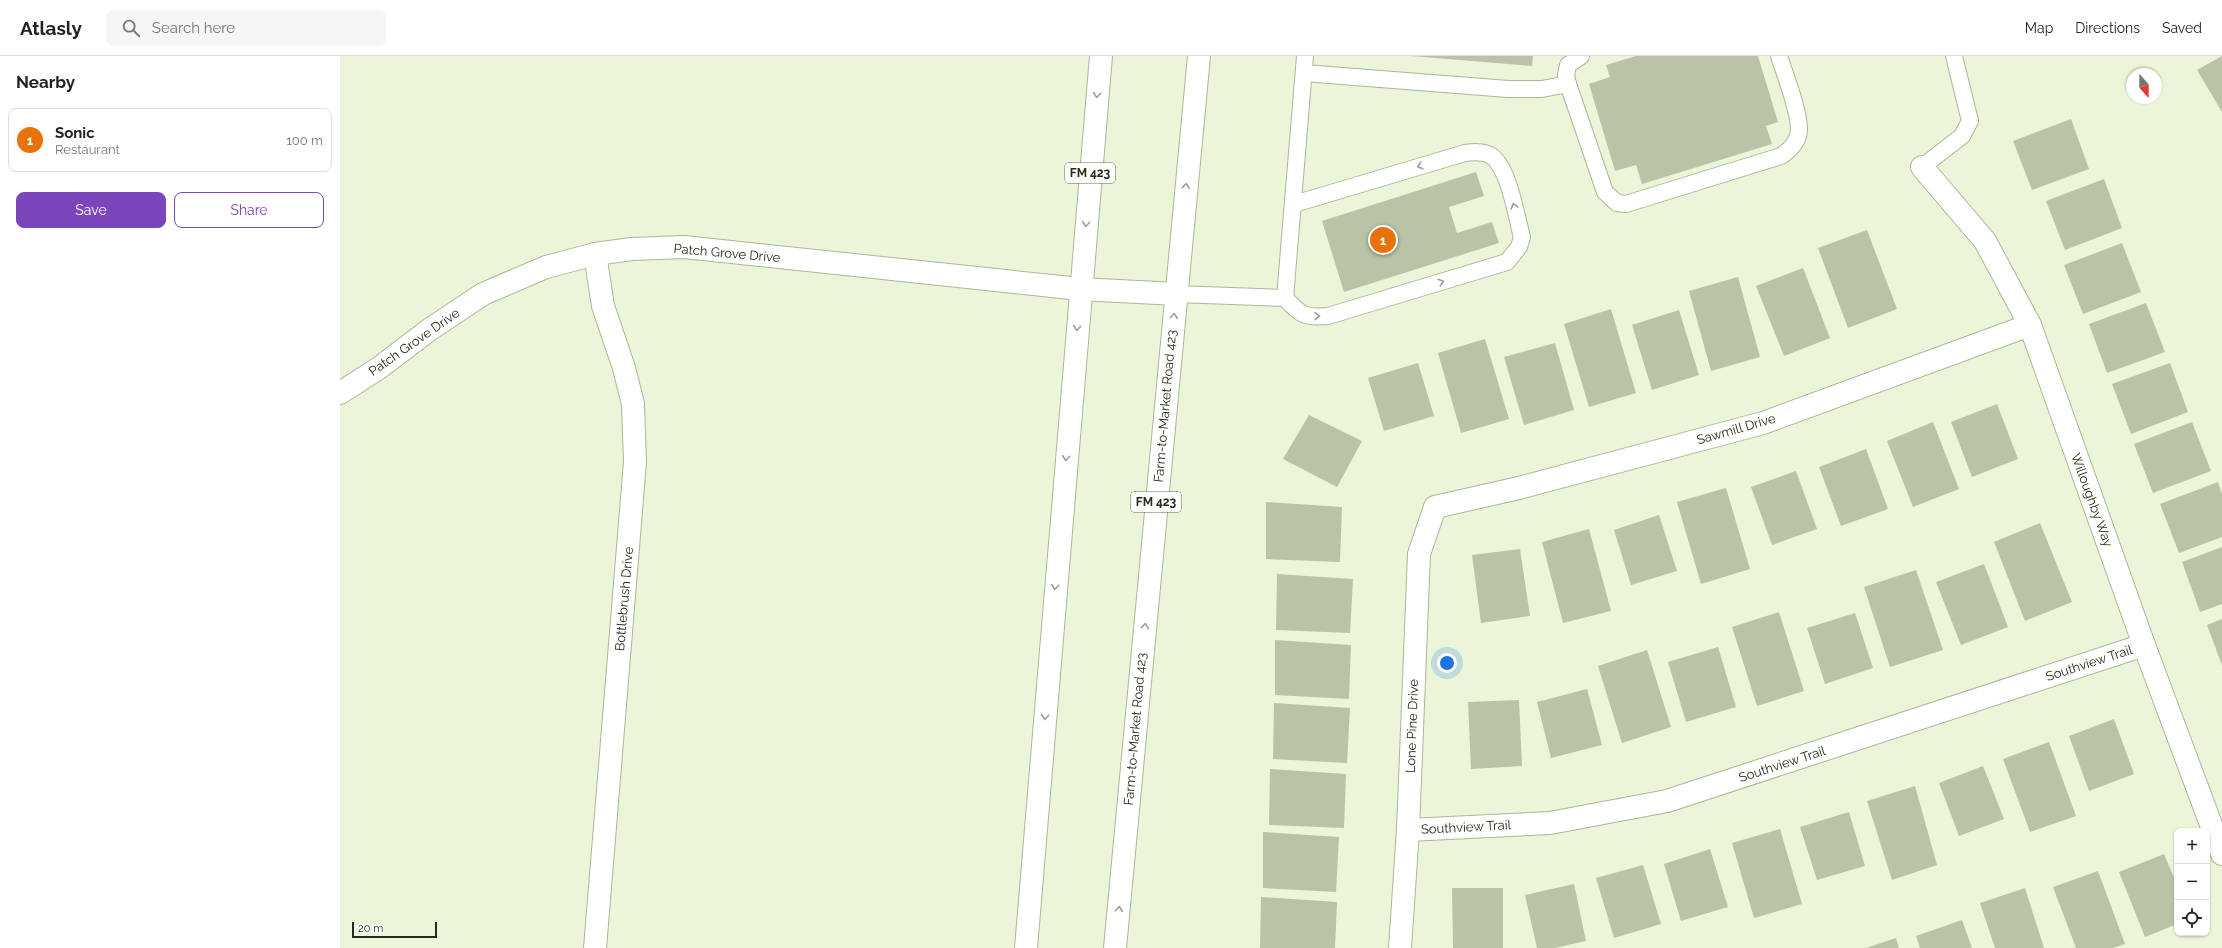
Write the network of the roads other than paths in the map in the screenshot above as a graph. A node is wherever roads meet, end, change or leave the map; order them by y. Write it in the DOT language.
graph roads {
  1 [pos="1101,56"];
  2 [pos="1200,56"];
  3 [pos="1305,56"];
  4 [pos="1581,56"];
  5 [pos="1779,56"];
  6 [pos="1954,56"];
  7 [pos="1304,73"];
  8 [pos="1568,84"];
  9 [pos="1922,167"];
  10 [pos="1294,204"];
  11 [pos="595,254"];
  12 [pos="1080,289"];
  13 [pos="1176,294"];
  14 [pos="1285,298"];
  15 [pos="2030,325"];
  16 [pos="340,393"];
  17 [pos="1435,507"];
  18 [pos="2144,645"];
  19 [pos="1408,830"];
  20 [pos="2222,854"];
  21 [pos="595,948"];
  22 [pos="1026,948"];
  23 [pos="1115,948"];
  24 [pos="1400,948"];
  1 -- 12 [label="street, FM 423, one-way"];
  13 -- 2 [label="street, Farm-to-Market Road 423 / FM 423, one-way"];
  3 -- 7 [label="lane"];
  4 -- 8 [label="lane"];
  5 -- 8 [label="lane"];
  6 -- 9 [label="lane"];
  7 -- 8 [label="lane"];
  7 -- 10 [label="lane"];
  9 -- 15 [label="street, Willoughby Way"];
  10 -- 14 [label="lane"];
  14 -- 10 [label="lane, one-way"];
  11 -- 12 [label="street, Patch Grove Drive"];
  11 -- 16 [label="street, Patch Grove Drive"];
  11 -- 21 [label="street, Bottlebrush Drive"];
  12 -- 13 [label="street, Patch Grove Drive"];
  12 -- 22 [label="street, FM 423, one-way"];
  13 -- 14 [label="lane"];
  23 -- 13 [label="street, Farm-to-Market Road 423 / FM 423, one-way"];
  15 -- 17 [label="street, Sawmill Drive"];
  15 -- 18 [label="street, Willoughby Way"];
  17 -- 19 [label="street, Lone Pine Drive"];
  18 -- 19 [label="street, Southview Trail"];
  18 -- 20 [label="street, Willoughby Way"];
  19 -- 24 [label="street, Lone Pine Drive"];
}
